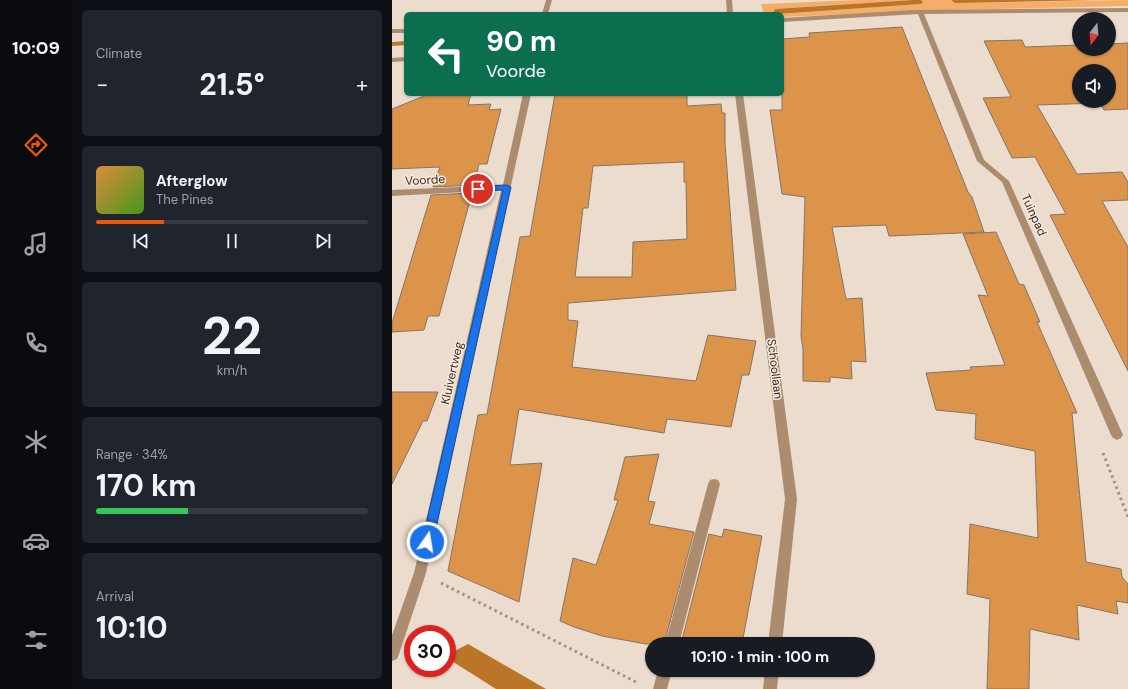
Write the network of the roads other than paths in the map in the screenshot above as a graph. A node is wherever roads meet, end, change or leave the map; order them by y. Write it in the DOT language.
graph roads {
  1 [pos="549,0"];
  2 [pos="729,0"];
  3 [pos="1128,10"];
  4 [pos="546,12"];
  5 [pos="730,12"];
  6 [pos="921,13"];
  7 [pos="784,20"];
  8 [pos="404,30"];
  9 [pos="392,31"];
  10 [pos="404,59"];
  11 [pos="392,60"];
  12 [pos="527,96"];
  13 [pos="739,96"];
  14 [pos="507,187"];
  15 [pos="392,193"];
  16 [pos="1117,435"];
  17 [pos="714,484"];
  18 [pos="674,637"];
  19 [pos="776,637"];
  20 [pos="392,654"];
  21 [pos="663,677"];
  22 [pos="771,677"];
  23 [pos="660,689"];
  24 [pos="770,689"];
  1 -- 4 [label="street"];
  2 -- 5 [label="street"];
  3 -- 6 [label="street"];
  6 -- 7 [label="street"];
  6 -- 16 [label="street, Tuinpad"];
  8 -- 9 [label="street"];
  10 -- 11 [label="street"];
  12 -- 14 [label="street, Kluivertweg"];
  13 -- 19 [label="street, Schoollaan"];
  14 -- 15 [label="street, Voorde"];
  14 -- 20 [label="street, Kluivertweg"];
  17 -- 18 [label="street"];
  21 -- 23 [label="street"];
  22 -- 24 [label="street"];
}
